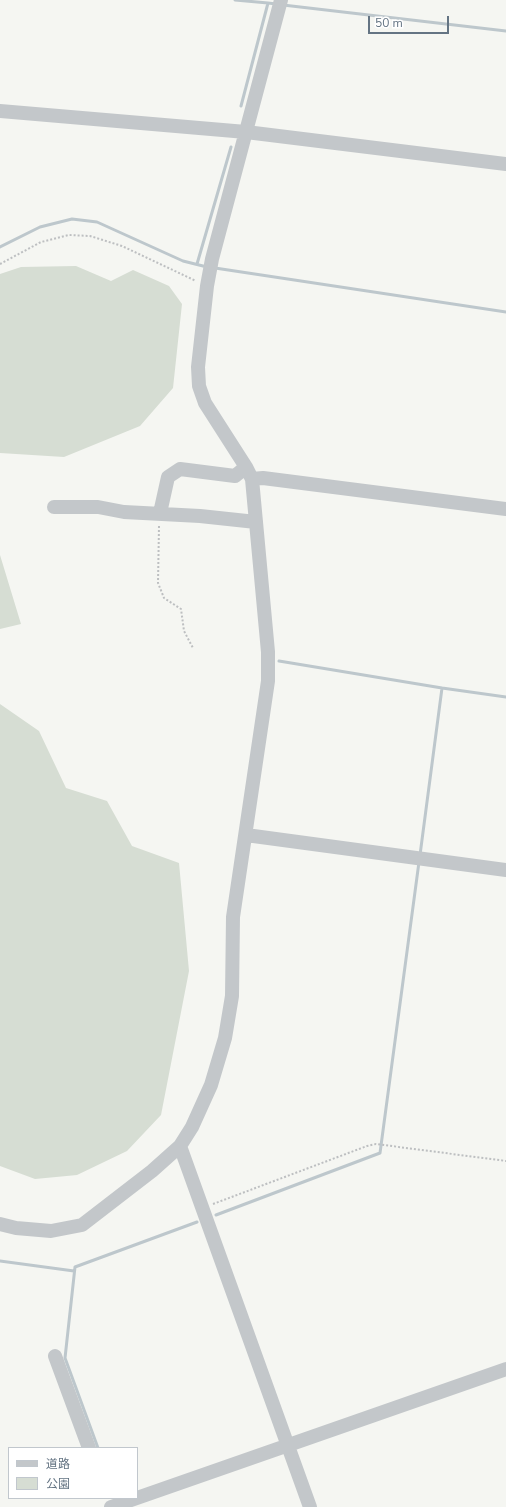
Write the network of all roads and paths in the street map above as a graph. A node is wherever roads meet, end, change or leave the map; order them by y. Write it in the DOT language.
graph roads {
  1 [pos="281,0"];
  2 [pos="0,111"];
  3 [pos="246,132"];
  4 [pos="506,164"];
  5 [pos="0,264"];
  6 [pos="208,281"];
  7 [pos="249,473"];
  8 [pos="54,507"];
  9 [pos="506,509"];
  10 [pos="160,513"];
  11 [pos="256,522"];
  12 [pos="193,648"];
  13 [pos="246,835"];
  14 [pos="506,870"];
  15 [pos="180,1146"];
  16 [pos="506,1161"];
  17 [pos="203,1208"];
  18 [pos="0,1224"];
  19 [pos="55,1356"];
  20 [pos="506,1369"];
  21 [pos="288,1446"];
  22 [pos="89,1447"];
  23 [pos="138,1498"];
  24 [pos="135,1499"];
  25 [pos="111,1507"];
  26 [pos="310,1507"];
  1 -- 3 [label="street"];
  2 -- 3 [label="street"];
  3 -- 4 [label="street"];
  3 -- 6 [label="street"];
  5 -- 6 [label="path"];
  6 -- 7 [label="street"];
  7 -- 9 [label="street"];
  7 -- 10 [label="street"];
  7 -- 11 [label="street"];
  8 -- 10 [label="street"];
  10 -- 11 [label="street"];
  10 -- 12 [label="path"];
  11 -- 13 [label="street"];
  13 -- 14 [label="street"];
  13 -- 15 [label="street"];
  15 -- 17 [label="street"];
  15 -- 18 [label="street"];
  16 -- 17 [label="path"];
  17 -- 21 [label="street"];
  19 -- 22 [label="street"];
  20 -- 21 [label="street"];
  21 -- 23 [label="street"];
  21 -- 26 [label="street"];
  24 -- 25 [label="street"];
}
